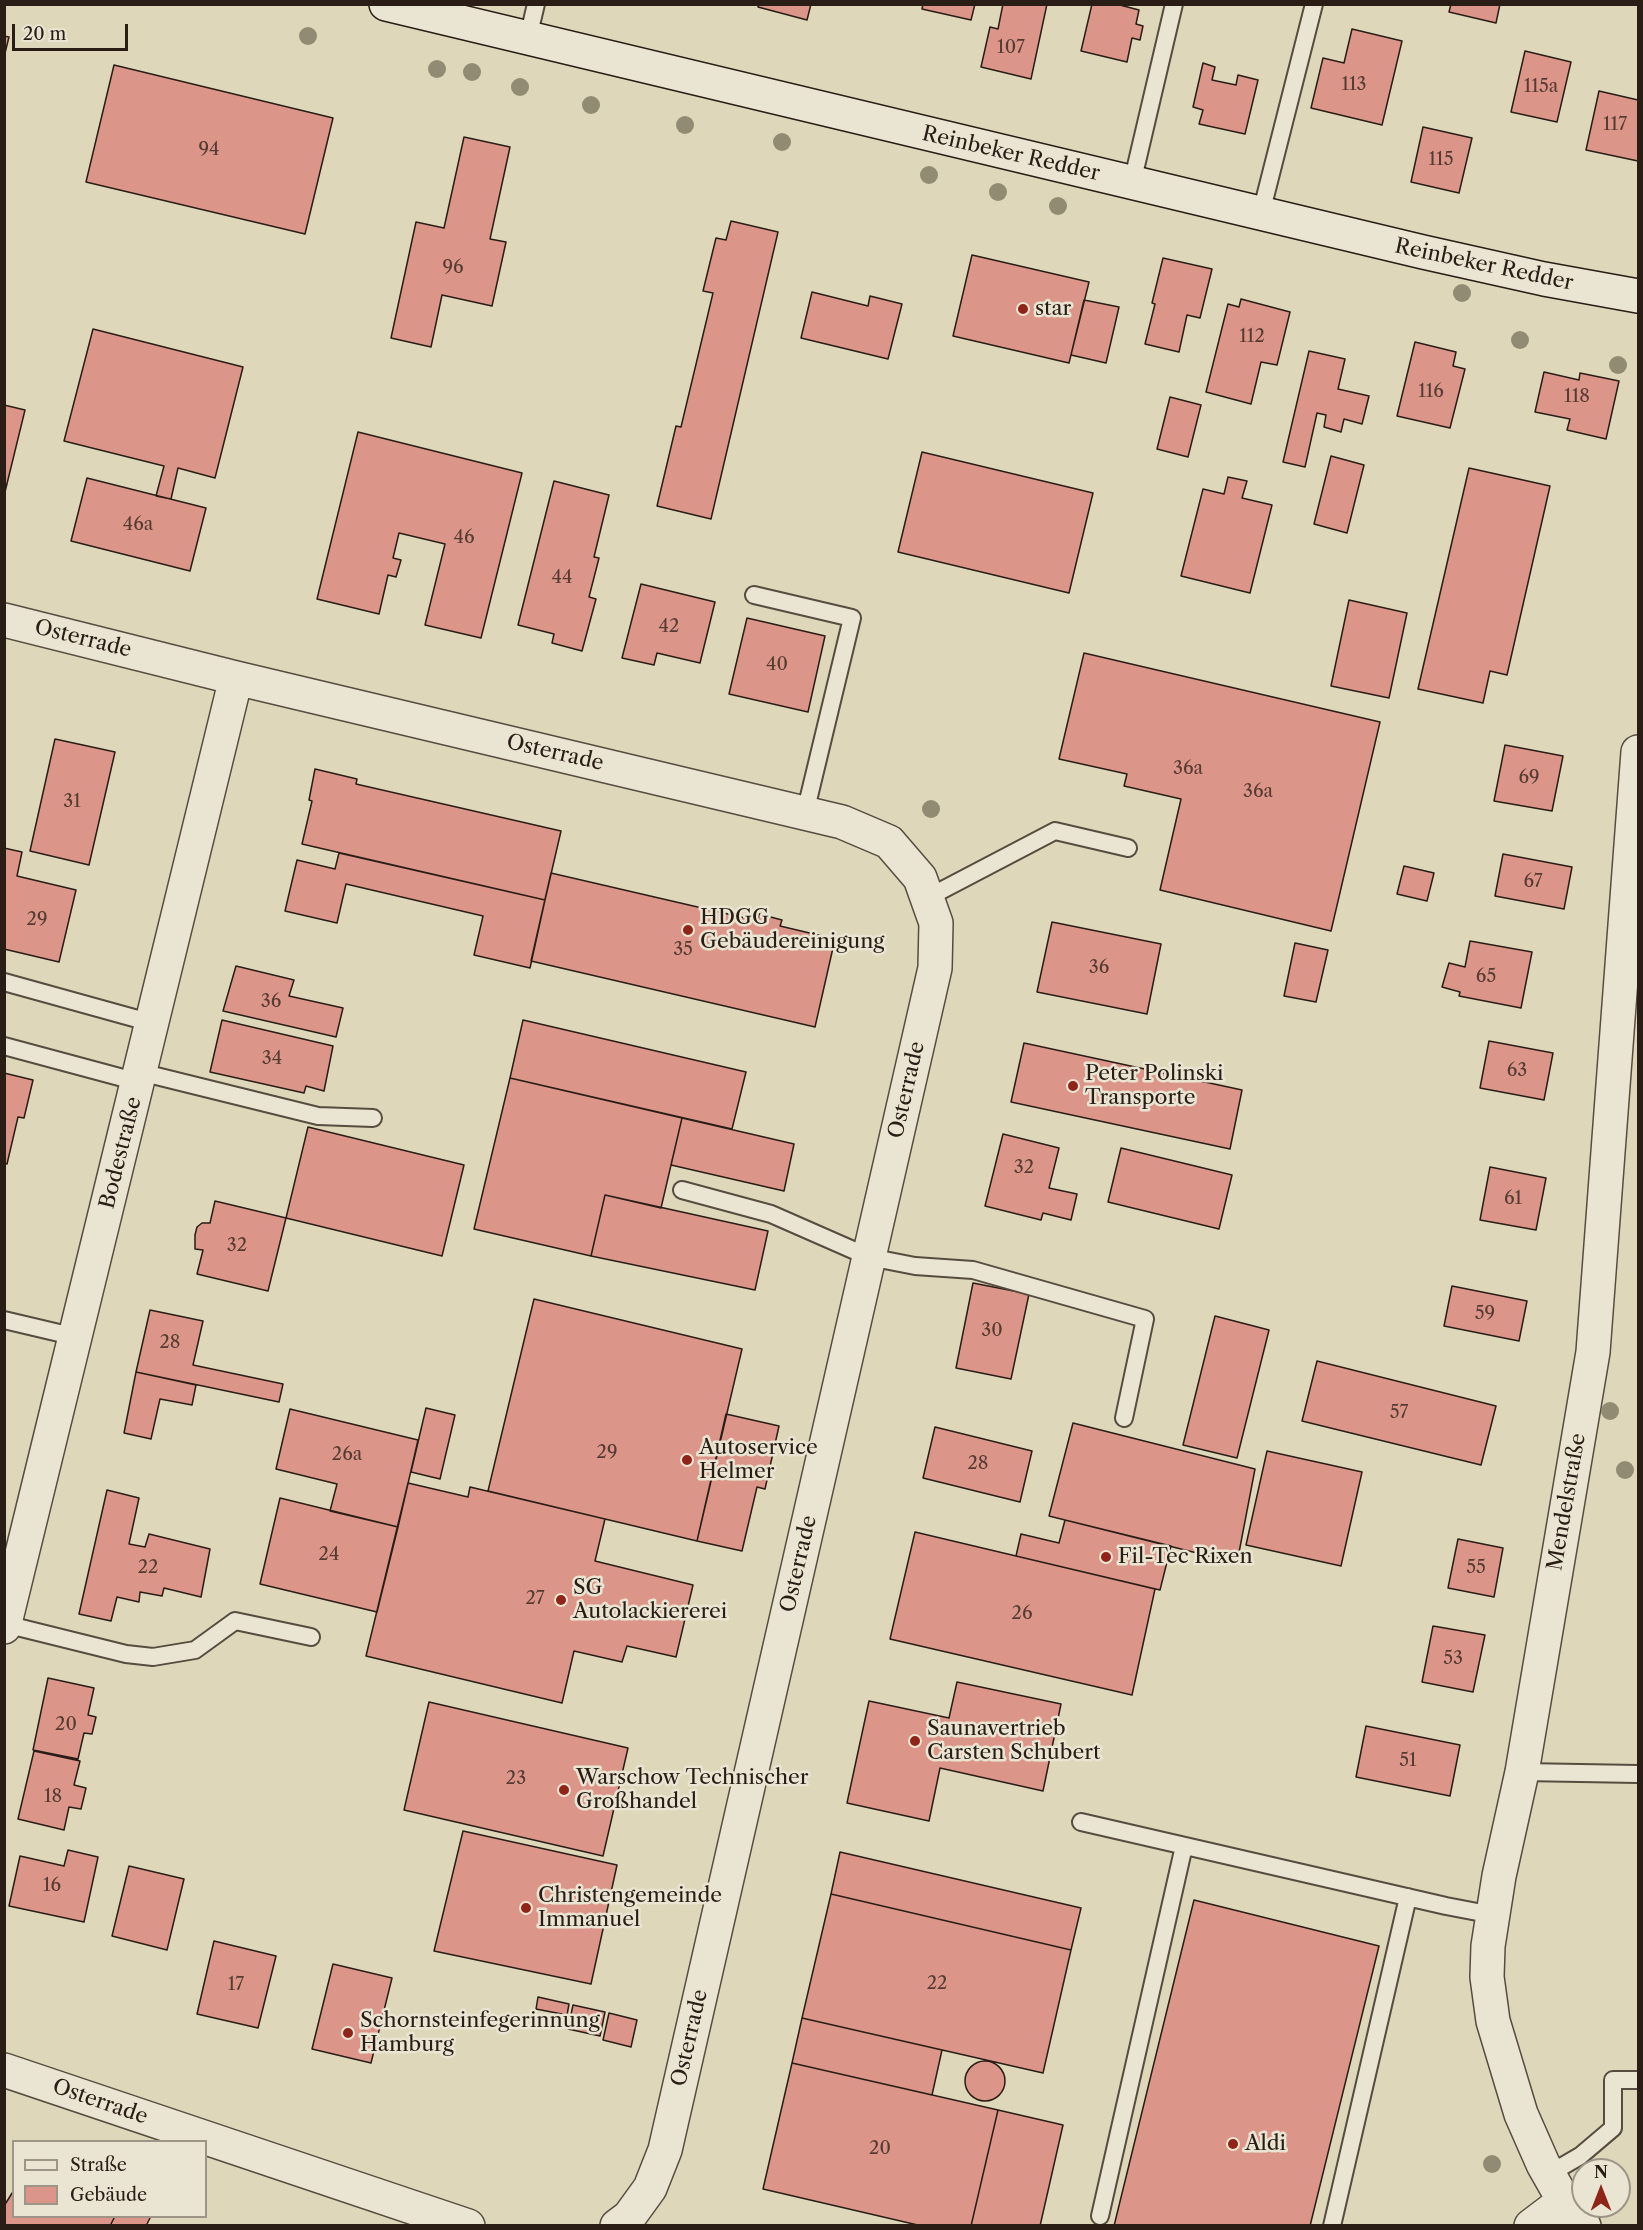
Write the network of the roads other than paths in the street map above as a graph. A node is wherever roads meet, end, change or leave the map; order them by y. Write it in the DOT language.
graph roads {
  1 [pos="386,4"];
  2 [pos="536,4"];
  3 [pos="1174,4"];
  4 [pos="1314,4"];
  5 [pos="528,38"];
  6 [pos="1132,183"];
  7 [pos="1261,213"];
  8 [pos="1638,296"];
  9 [pos="754,595"];
  10 [pos="4,620"];
  11 [pos="236,678"];
  12 [pos="1638,752"];
  13 [pos="805,813"];
  14 [pos="1128,848"];
  15 [pos="927,898"];
  16 [pos="4,982"];
  17 [pos="152,1023"];
  18 [pos="4,1046"];
  19 [pos="139,1077"];
  20 [pos="1625,1084"];
  21 [pos="373,1118"];
  22 [pos="682,1190"];
  23 [pos="869,1257"];
  24 [pos="4,1320"];
  25 [pos="76,1337"];
  26 [pos="1124,1418"];
  27 [pos="5,1626"];
  28 [pos="311,1637"];
  29 [pos="1522,1772"];
  30 [pos="1638,1774"];
  31 [pos="1081,1822"];
  32 [pos="1184,1846"];
  33 [pos="1408,1897"];
  34 [pos="1493,1915"];
  35 [pos="4,2070"];
  36 [pos="1638,2080"];
  37 [pos="1556,2187"];
  38 [pos="1100,2216"];
  39 [pos="468,2226"];
  40 [pos="617,2226"];
  41 [pos="1332,2226"];
  42 [pos="1531,2226"];
  43 [pos="1584,2226"];
  1 -- 5 [label="street, Reinbeker Redder"];
  2 -- 5 [label="lane"];
  3 -- 6 [label="lane"];
  4 -- 7 [label="lane"];
  5 -- 6 [label="street, Reinbeker Redder"];
  6 -- 7 [label="street, Reinbeker Redder"];
  7 -- 8 [label="street, Reinbeker Redder"];
  9 -- 13 [label="lane"];
  10 -- 11 [label="street, Osterrade"];
  11 -- 13 [label="street, Osterrade"];
  11 -- 17 [label="street, Bodestraße"];
  12 -- 20 [label="street, Mendelstraße"];
  13 -- 15 [label="street, Osterrade"];
  14 -- 15 [label="lane"];
  15 -- 23 [label="street, Osterrade"];
  16 -- 17 [label="lane"];
  17 -- 19 [label="street, Bodestraße"];
  18 -- 19 [label="lane"];
  19 -- 21 [label="lane"];
  19 -- 25 [label="street, Bodestraße"];
  20 -- 29 [label="street, Mendelstraße"];
  22 -- 23 [label="lane"];
  23 -- 26 [label="lane"];
  23 -- 40 [label="street, Osterrade"];
  24 -- 25 [label="lane"];
  25 -- 27 [label="street, Bodestraße"];
  27 -- 28 [label="lane"];
  29 -- 30 [label="lane"];
  29 -- 34 [label="street, Mendelstraße"];
  31 -- 32 [label="lane"];
  32 -- 33 [label="lane"];
  32 -- 38 [label="lane"];
  33 -- 34 [label="lane"];
  33 -- 41 [label="lane"];
  34 -- 37 [label="street, Mendelstraße"];
  35 -- 39 [label="street, Osterrade"];
  36 -- 37 [label="lane"];
  37 -- 42 [label="street"];
  37 -- 43 [label="street, Mendelstraße"];
}
